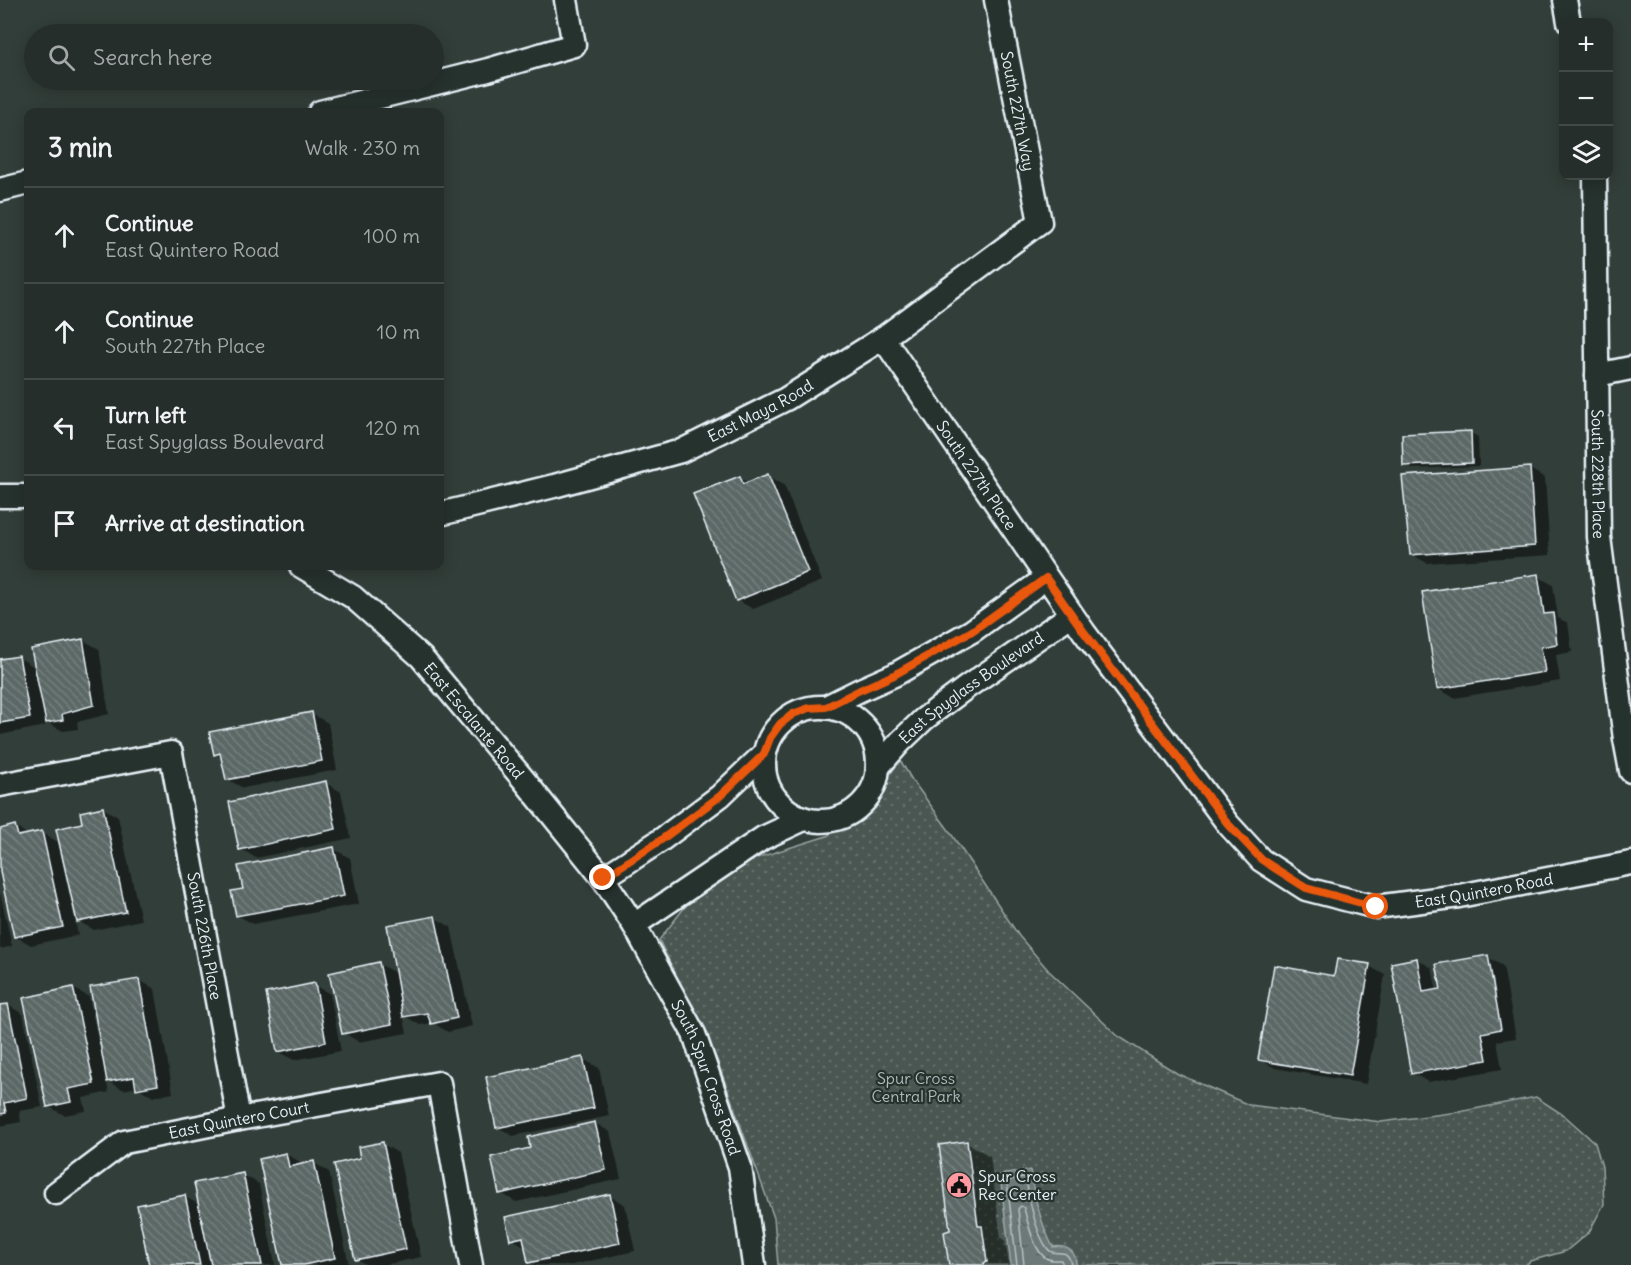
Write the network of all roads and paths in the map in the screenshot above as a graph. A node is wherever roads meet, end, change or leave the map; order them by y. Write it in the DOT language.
graph roads {
  1 [pos="566,0"];
  2 [pos="996,0"];
  3 [pos="1565,0"];
  4 [pos="1568,18"];
  5 [pos="444,81"];
  6 [pos="408,90"];
  7 [pos="336,108"];
  8 [pos="1595,180"];
  9 [pos="24,184"];
  10 [pos="0,190"];
  11 [pos="1040,222"];
  12 [pos="883,338"];
  13 [pos="1631,368"];
  14 [pos="1597,375"];
  15 [pos="0,496"];
  16 [pos="24,496"];
  17 [pos="444,513"];
  18 [pos="308,570"];
  19 [pos="1046,578"];
  20 [pos="1071,615"];
  21 [pos="826,707"];
  22 [pos="764,754"];
  23 [pos="878,767"];
  24 [pos="1631,771"];
  25 [pos="0,785"];
  26 [pos="804,819"];
  27 [pos="1631,863"];
  28 [pos="603,878"];
  29 [pos="620,903"];
  30 [pos="634,925"];
  31 [pos="239,1119"];
  32 [pos="56,1193"];
  33 [pos="471,1265"];
  34 [pos="754,1265"];
  1 -- 5 [label="street"];
  2 -- 11 [label="street, South 227th Way"];
  3 -- 4 [label="street"];
  6 -- 7 [label="street"];
  8 -- 14 [label="street, South 228th Place"];
  9 -- 10 [label="street"];
  11 -- 12 [label="street, East Maya Road"];
  12 -- 17 [label="street, East Maya Road"];
  12 -- 19 [label="street, South 227th Place"];
  13 -- 14 [label="street"];
  14 -- 24 [label="street, South 228th Place"];
  15 -- 16 [label="street"];
  18 -- 28 [label="street, East Escalante Road"];
  19 -- 20 [label="street, South 227th Place"];
  19 -- 21 [label="street"];
  20 -- 23 [label="street, East Spyglass Boulevard"];
  20 -- 27 [label="street, East Quintero Road"];
  21 -- 22 [label="street"];
  21 -- 23 [label="street"];
  22 -- 26 [label="street"];
  22 -- 28 [label="street"];
  23 -- 26 [label="street, East Spyglass Boulevard"];
  25 -- 31 [label="street, South 226th Place"];
  26 -- 30 [label="street, East Spyglass Boulevard"];
  28 -- 29 [label="street, East Escalante Road"];
  29 -- 30 [label="street, South Spur Cross Road"];
  30 -- 34 [label="street, South Spur Cross Road"];
  31 -- 32 [label="street, East Quintero Court"];
  31 -- 33 [label="street, East Quintero Court"];
}
